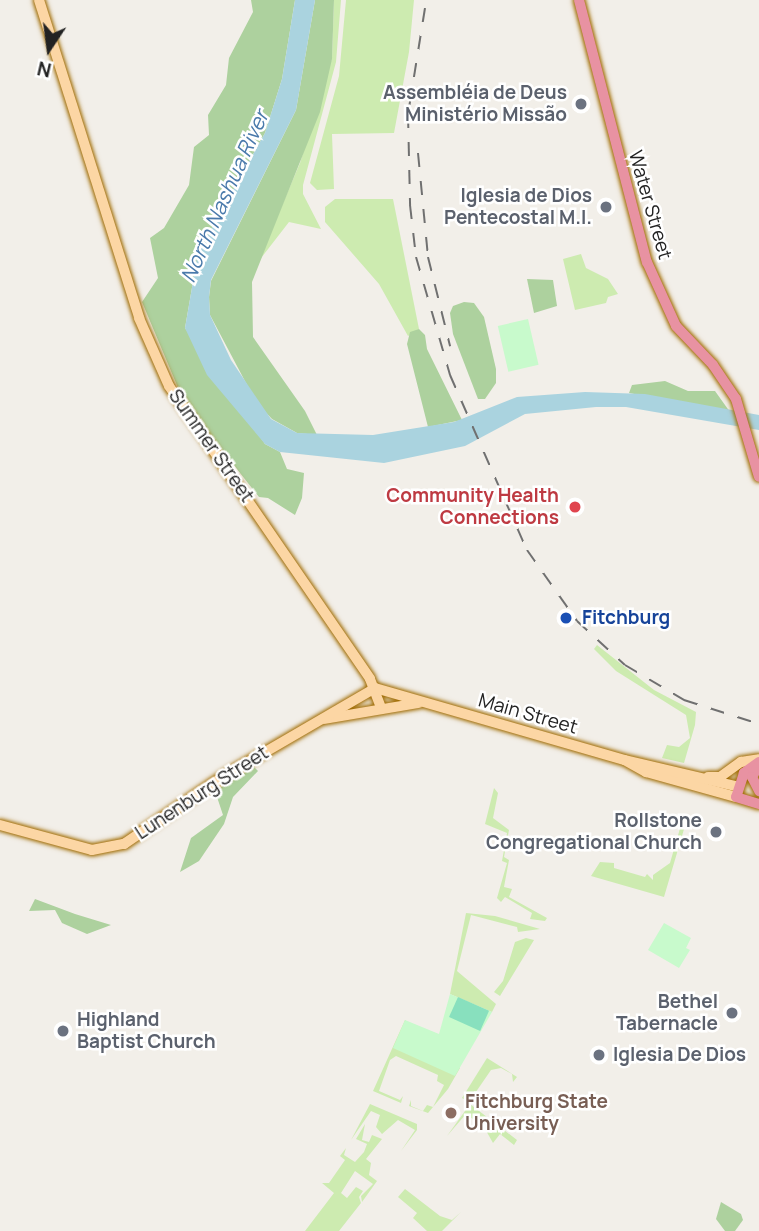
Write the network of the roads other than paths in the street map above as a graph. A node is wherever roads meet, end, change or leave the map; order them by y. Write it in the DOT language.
graph roads {
  1 [pos="39,0"];
  2 [pos="579,0"];
  3 [pos="759,477"];
  4 [pos="375,688"];
  5 [pos="420,703"];
  6 [pos="381,707"];
  7 [pos="318,720"];
  8 [pos="625,760"];
  9 [pos="759,762"];
  10 [pos="694,775"];
  11 [pos="759,791"];
  12 [pos="738,792"];
  13 [pos="759,804"];
  14 [pos="0,825"];
  1 -- 4 [label="main road, Summer Street"];
  2 -- 3 [label="highway, Water Street"];
  4 -- 5 [label="main road, Main Street"];
  4 -- 6 [label="main road, Summer Street"];
  4 -- 7 [label="main road, Lunenburg Street"];
  5 -- 6 [label="main road, Main Street"];
  5 -- 8 [label="main road, Main Street"];
  6 -- 7 [label="main road, Lunenburg Street"];
  7 -- 14 [label="main road, Lunenburg Street"];
  8 -- 10 [label="main road, Main Street"];
  8 -- 12 [label="main road, Main Street"];
  9 -- 10 [label="main road"];
  9 -- 11 [label="highway"];
  9 -- 12 [label="highway"];
  10 -- 12 [label="main road, Main Street"];
  11 -- 12 [label="highway, Main Street"];
  12 -- 13 [label="highway, Main Street"];
}
